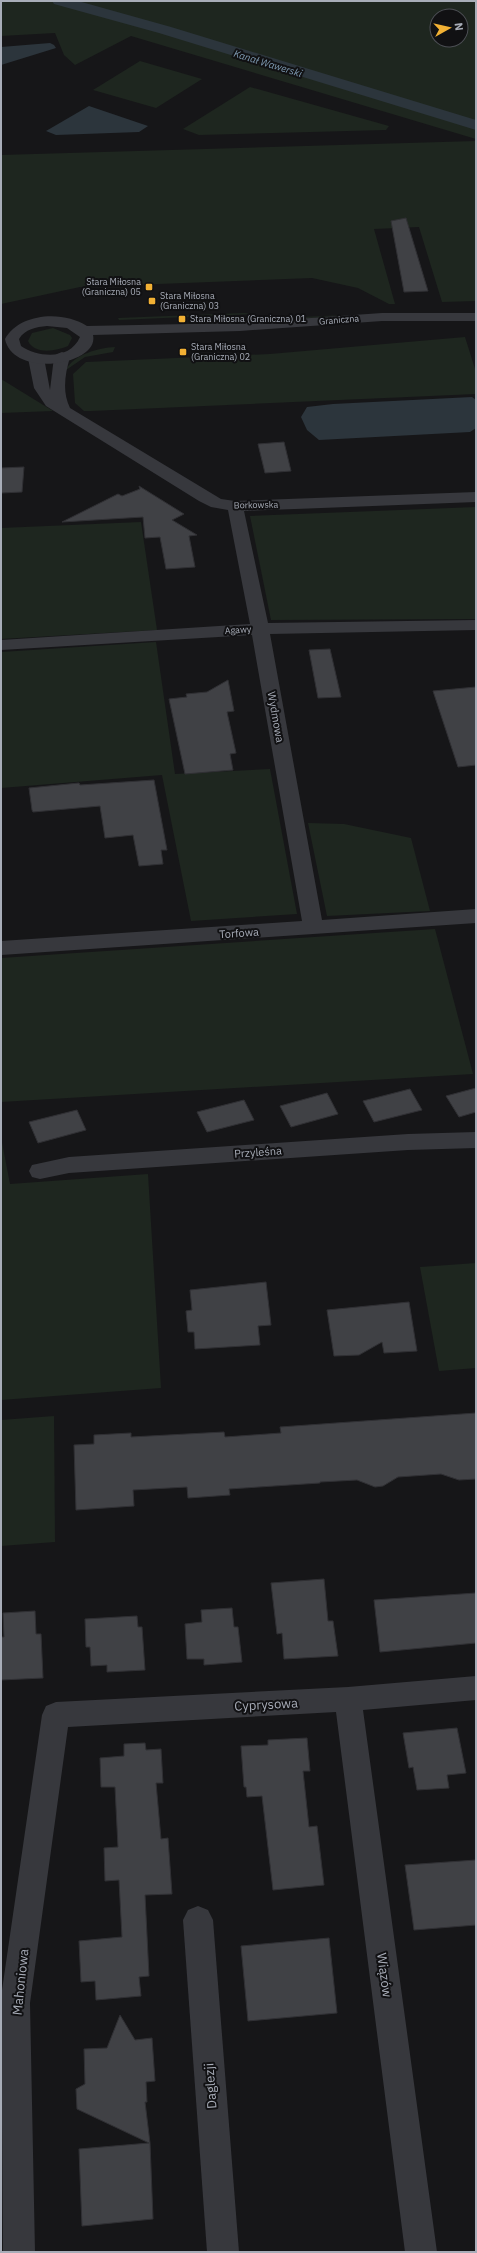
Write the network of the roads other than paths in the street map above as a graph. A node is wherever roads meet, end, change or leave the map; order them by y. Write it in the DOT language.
graph roads {
  1 [pos="476,317"];
  2 [pos="6,332"];
  3 [pos="84,337"];
  4 [pos="62,357"];
  5 [pos="36,358"];
  6 [pos="63,409"];
  7 [pos="476,497"];
  8 [pos="235,506"];
  9 [pos="476,625"];
  10 [pos="260,629"];
  11 [pos="1,645"];
  12 [pos="476,916"];
  13 [pos="313,928"];
  14 [pos="1,948"];
  15 [pos="476,1140"];
  16 [pos="40,1171"];
  17 [pos="476,1688"];
  18 [pos="348,1699"];
  19 [pos="56,1715"];
  20 [pos="198,1920"];
  21 [pos="19,2252"];
  22 [pos="223,2252"];
  23 [pos="421,2252"];
  1 -- 3 [label="street, Graniczna"];
  2 -- 3 [label="street"];
  2 -- 5 [label="street"];
  3 -- 4 [label="street"];
  4 -- 5 [label="street"];
  4 -- 6 [label="street"];
  5 -- 6 [label="street, Borkowska"];
  6 -- 8 [label="street, Borkowska"];
  7 -- 8 [label="street, Borkowska"];
  8 -- 10 [label="street, Wydmowa"];
  9 -- 10 [label="street, Agawy"];
  10 -- 11 [label="street, Agawy"];
  10 -- 13 [label="street, Wydmowa"];
  12 -- 13 [label="street, Torfowa"];
  13 -- 14 [label="street, Torfowa"];
  15 -- 16 [label="street, Przyleśna"];
  17 -- 18 [label="street, Cyprysowa"];
  18 -- 19 [label="street, Cyprysowa"];
  18 -- 23 [label="street, Wiązów"];
  19 -- 21 [label="street, Mahoniowa"];
  20 -- 22 [label="street, Daglezji"];
}
